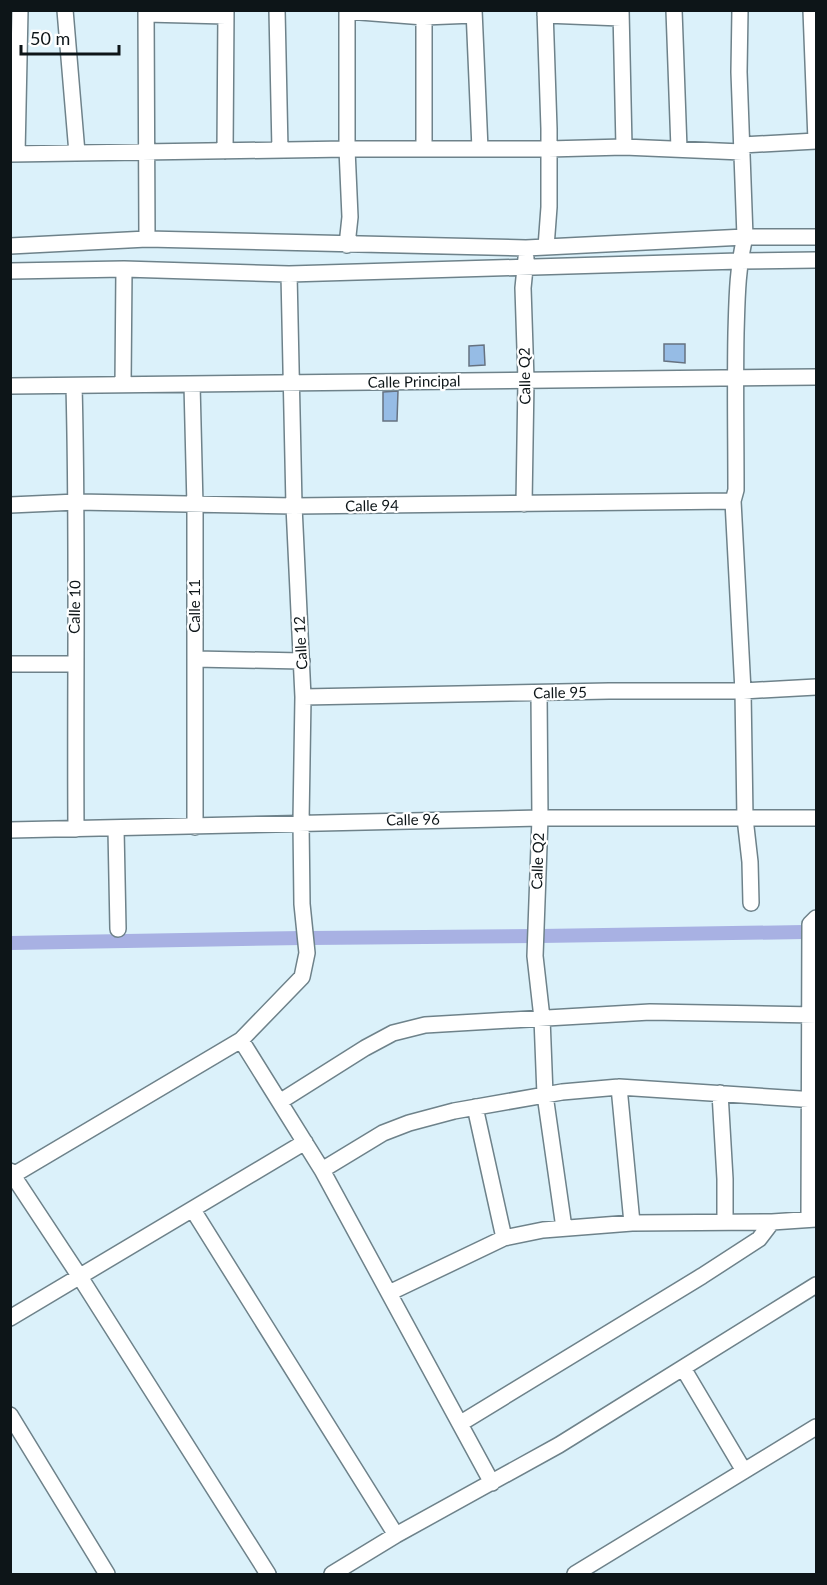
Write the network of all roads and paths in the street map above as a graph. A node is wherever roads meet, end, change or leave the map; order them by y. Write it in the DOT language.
graph roads {
  1 [pos="20,10"];
  2 [pos="65,10"];
  3 [pos="277,10"];
  4 [pos="674,10"];
  5 [pos="740,10"];
  6 [pos="812,10"];
  7 [pos="347,11"];
  8 [pos="146,12"];
  9 [pos="226,13"];
  10 [pos="474,13"];
  11 [pos="545,13"];
  12 [pos="424,14"];
  13 [pos="621,14"];
  14 [pos="816,141"];
  15 [pos="624,147"];
  16 [pos="347,149"];
  17 [pos="424,149"];
  18 [pos="480,149"];
  19 [pos="549,149"];
  20 [pos="679,149"];
  21 [pos="742,149"];
  22 [pos="280,150"];
  23 [pos="225,151"];
  24 [pos="147,152"];
  25 [pos="77,153"];
  26 [pos="14,154"];
  27 [pos="745,237"];
  28 [pos="816,237"];
  29 [pos="147,239"];
  30 [pos="347,245"];
  31 [pos="10,246"];
  32 [pos="546,247"];
  33 [pos="526,248"];
  34 [pos="816,260"];
  35 [pos="739,261"];
  36 [pos="525,266"];
  37 [pos="124,269"];
  38 [pos="10,271"];
  39 [pos="289,274"];
  40 [pos="816,377"];
  41 [pos="735,378"];
  42 [pos="526,380"];
  43 [pos="292,383"];
  44 [pos="192,384"];
  45 [pos="123,385"];
  46 [pos="10,386"];
  47 [pos="74,386"];
  48 [pos="733,501"];
  49 [pos="77,502"];
  50 [pos="524,504"];
  51 [pos="10,505"];
  52 [pos="195,506"];
  53 [pos="294,506"];
  54 [pos="195,659"];
  55 [pos="302,661"];
  56 [pos="10,664"];
  57 [pos="75,664"];
  58 [pos="816,687"];
  59 [pos="743,692"];
  60 [pos="539,693"];
  61 [pos="303,697"];
  62 [pos="540,818"];
  63 [pos="745,818"];
  64 [pos="816,818"];
  65 [pos="301,822"];
  66 [pos="195,827"];
  67 [pos="76,829"];
  68 [pos="116,829"];
  69 [pos="10,830"];
  70 [pos="751,903"];
  71 [pos="816,918"];
  72 [pos="118,929"];
  73 [pos="813,1014"];
  74 [pos="542,1018"];
  75 [pos="241,1040"];
  76 [pos="620,1087"];
  77 [pos="720,1093"];
  78 [pos="545,1095"];
  79 [pos="813,1099"];
  80 [pos="281,1101"];
  81 [pos="475,1107"];
  82 [pos="305,1142"];
  83 [pos="322,1170"];
  84 [pos="11,1175"];
  85 [pos="193,1209"];
  86 [pos="813,1219"];
  87 [pos="725,1222"];
  88 [pos="772,1222"];
  89 [pos="632,1223"];
  90 [pos="564,1228"];
  91 [pos="504,1238"];
  92 [pos="80,1277"];
  93 [pos="816,1285"];
  94 [pos="389,1293"];
  95 [pos="10,1318"];
  96 [pos="683,1368"];
  97 [pos="10,1415"];
  98 [pos="461,1423"];
  99 [pos="816,1427"];
  100 [pos="744,1471"];
  101 [pos="492,1483"];
  102 [pos="396,1535"];
  103 [pos="575,1574"];
  104 [pos="107,1575"];
  105 [pos="267,1575"];
  106 [pos="332,1575"];
  1 -- 26 [label="street"];
  2 -- 25 [label="street"];
  3 -- 22 [label="street"];
  4 -- 20 [label="street"];
  5 -- 21 [label="street"];
  6 -- 14 [label="street"];
  7 -- 12 [label="street"];
  7 -- 16 [label="street"];
  8 -- 9 [label="street"];
  8 -- 24 [label="street"];
  9 -- 23 [label="street"];
  10 -- 12 [label="street"];
  10 -- 18 [label="street"];
  11 -- 13 [label="street"];
  11 -- 19 [label="street"];
  12 -- 17 [label="street"];
  13 -- 15 [label="street"];
  14 -- 21 [label="street"];
  15 -- 19 [label="street"];
  15 -- 20 [label="street"];
  16 -- 17 [label="street"];
  16 -- 22 [label="street"];
  16 -- 30 [label="street"];
  17 -- 18 [label="street"];
  18 -- 19 [label="street"];
  19 -- 32 [label="street"];
  20 -- 21 [label="street"];
  21 -- 27 [label="street"];
  22 -- 23 [label="street"];
  23 -- 24 [label="street"];
  24 -- 25 [label="street"];
  24 -- 29 [label="street"];
  25 -- 26 [label="street"];
  27 -- 28 [label="street"];
  27 -- 32 [label="street"];
  27 -- 35 [label="street"];
  29 -- 30 [label="street"];
  29 -- 31 [label="street"];
  30 -- 33 [label="street"];
  32 -- 33 [label="street"];
  33 -- 36 [label="street, Calle Q2"];
  34 -- 35 [label="street"];
  35 -- 36 [label="street"];
  35 -- 41 [label="street"];
  36 -- 39 [label="street"];
  36 -- 42 [label="street, Calle Q2"];
  37 -- 38 [label="street"];
  37 -- 39 [label="street"];
  37 -- 45 [label="street"];
  39 -- 43 [label="street, Calle 12"];
  40 -- 41 [label="street, Calle Principal"];
  41 -- 42 [label="street, Calle Principal"];
  41 -- 48 [label="street"];
  42 -- 43 [label="street, Calle Principal"];
  42 -- 50 [label="street, Calle Q2"];
  43 -- 44 [label="street, Calle Principal"];
  43 -- 53 [label="street, Calle 12"];
  44 -- 45 [label="street, Calle Principal"];
  44 -- 52 [label="street, Calle 11"];
  45 -- 47 [label="street, Calle Principal"];
  46 -- 47 [label="street, Calle Principal"];
  47 -- 49 [label="street, Calle 10"];
  48 -- 50 [label="street, Calle 94"];
  48 -- 59 [label="street"];
  49 -- 51 [label="street, Calle 94"];
  49 -- 52 [label="street, Calle 94"];
  49 -- 57 [label="street, Calle 10"];
  50 -- 53 [label="street, Calle 94"];
  52 -- 53 [label="street, Calle 94"];
  52 -- 54 [label="street, Calle 11"];
  53 -- 55 [label="street, Calle 12"];
  54 -- 55 [label="street"];
  54 -- 66 [label="street, Calle 11"];
  55 -- 61 [label="street, Calle 12"];
  56 -- 57 [label="street"];
  57 -- 67 [label="street, Calle 10"];
  58 -- 59 [label="street, Calle 95"];
  59 -- 60 [label="street, Calle 95"];
  59 -- 63 [label="street"];
  60 -- 61 [label="street, Calle 95"];
  60 -- 62 [label="street, Calle Q2"];
  61 -- 65 [label="street, Calle 12"];
  62 -- 63 [label="street, Calle 96"];
  62 -- 65 [label="street, Calle 96"];
  62 -- 74 [label="street, Calle Q2"];
  63 -- 64 [label="street, Calle 96"];
  63 -- 70 [label="street"];
  65 -- 66 [label="street, Calle 96"];
  65 -- 75 [label="street, Calle 12"];
  66 -- 68 [label="street, Calle 96"];
  67 -- 68 [label="street, Calle 96"];
  67 -- 69 [label="street, Calle 96"];
  68 -- 72 [label="street"];
  71 -- 73 [label="street"];
  73 -- 74 [label="street"];
  73 -- 79 [label="street"];
  74 -- 78 [label="street, Calle Q2"];
  74 -- 80 [label="street"];
  75 -- 80 [label="street"];
  75 -- 84 [label="street, Calle 12"];
  76 -- 77 [label="street"];
  76 -- 78 [label="street"];
  76 -- 89 [label="street"];
  77 -- 79 [label="street"];
  77 -- 87 [label="street"];
  78 -- 81 [label="street"];
  78 -- 90 [label="street, Calle Q2"];
  79 -- 86 [label="street"];
  80 -- 82 [label="street"];
  81 -- 83 [label="street"];
  81 -- 91 [label="street"];
  82 -- 83 [label="street"];
  82 -- 85 [label="street"];
  83 -- 94 [label="street"];
  84 -- 92 [label="street"];
  85 -- 92 [label="street"];
  85 -- 102 [label="street"];
  86 -- 88 [label="street"];
  87 -- 88 [label="street"];
  87 -- 89 [label="street"];
  88 -- 98 [label="street"];
  89 -- 90 [label="street"];
  90 -- 91 [label="street"];
  91 -- 94 [label="street"];
  92 -- 95 [label="street"];
  92 -- 105 [label="street"];
  93 -- 96 [label="street"];
  94 -- 98 [label="street"];
  96 -- 100 [label="street"];
  96 -- 101 [label="street"];
  97 -- 104 [label="street"];
  98 -- 101 [label="street"];
  99 -- 100 [label="street"];
  100 -- 103 [label="street"];
  101 -- 102 [label="street"];
  102 -- 106 [label="street"];
}
